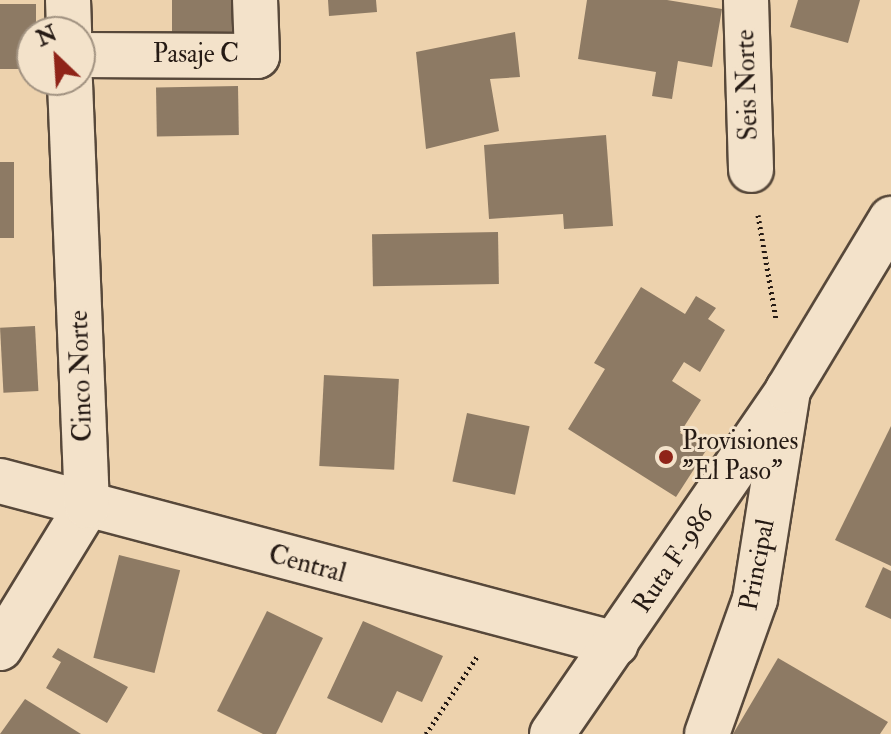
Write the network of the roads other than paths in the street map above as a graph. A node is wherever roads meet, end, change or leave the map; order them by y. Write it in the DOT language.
graph roads {
  1 [pos="255,0"];
  2 [pos="746,0"];
  3 [pos="96,55"];
  4 [pos="71,96"];
  5 [pos="751,170"];
  6 [pos="891,219"];
  7 [pos="788,390"];
  8 [pos="0,481"];
  9 [pos="87,506"];
  10 [pos="616,644"];
  11 [pos="0,648"];
  12 [pos="552,734"];
  13 [pos="707,734"];
  1 -- 3 [label="street, Pasaje C"];
  2 -- 5 [label="street, Seis Norte"];
  4 -- 9 [label="street, Cinco Norte"];
  6 -- 7 [label="street, Ruta F-986"];
  7 -- 10 [label="street, Ruta F-986"];
  7 -- 13 [label="street, Principal"];
  8 -- 9 [label="street, Central"];
  9 -- 10 [label="street, Central"];
  9 -- 11 [label="street"];
  10 -- 12 [label="street, Ruta F-986"];
}
